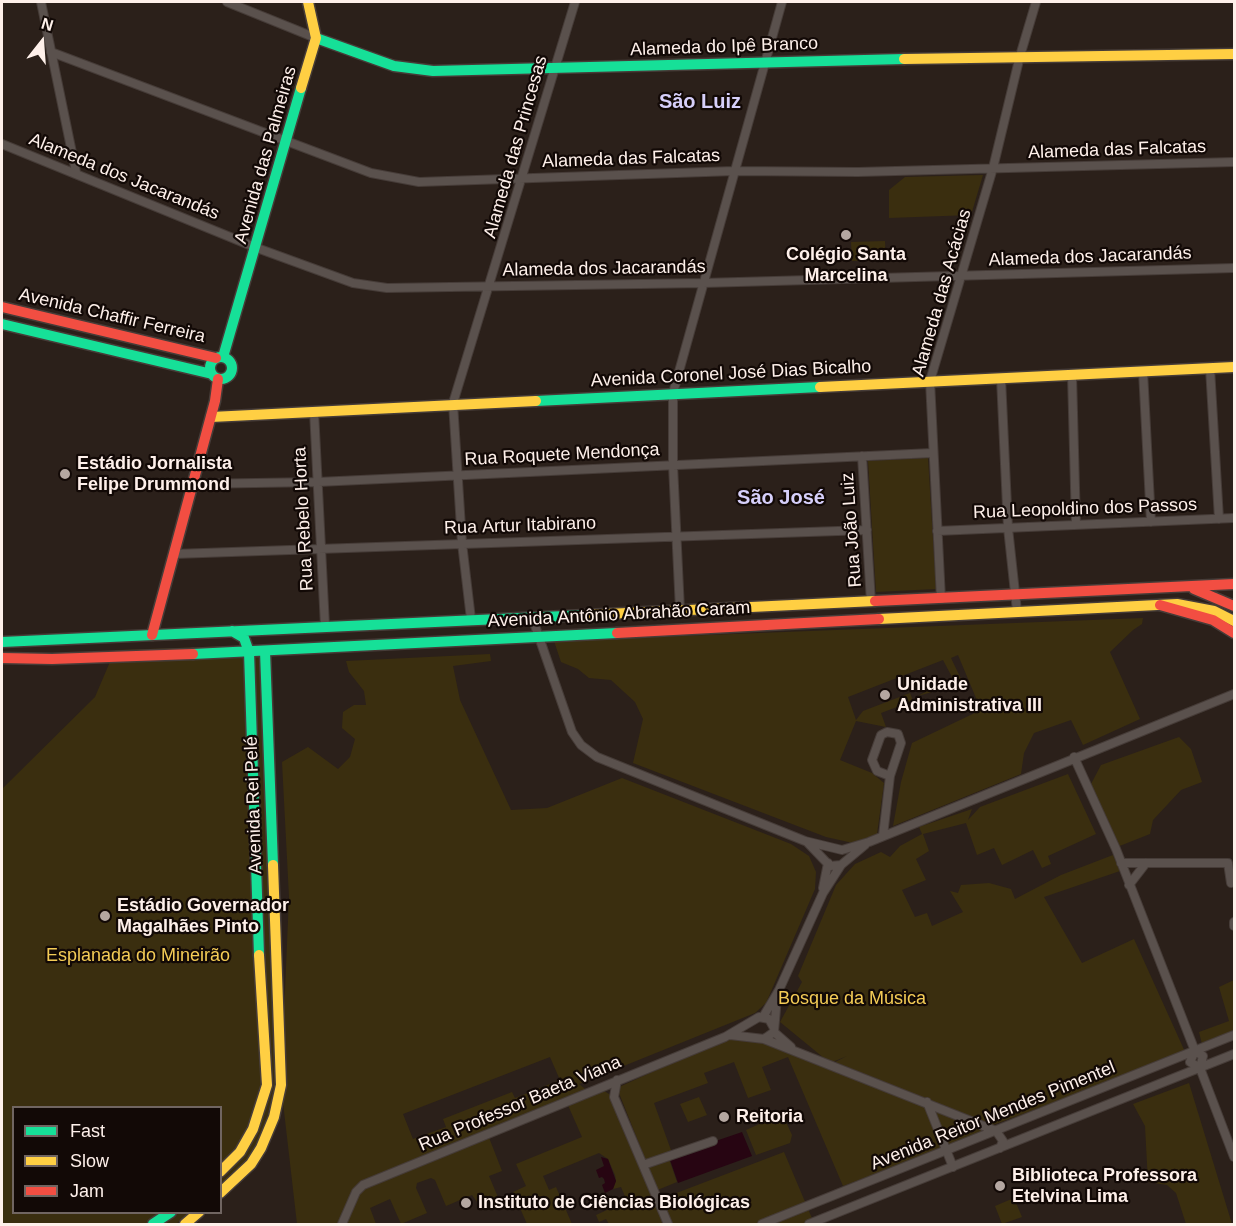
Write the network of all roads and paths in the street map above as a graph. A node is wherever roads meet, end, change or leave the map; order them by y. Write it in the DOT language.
graph roads {
  1 [pos="41,2"];
  2 [pos="227,2"];
  3 [pos="308,2"];
  4 [pos="575,2"];
  5 [pos="782,2"];
  6 [pos="1036,2"];
  7 [pos="316,38"];
  8 [pos="51,52"];
  9 [pos="1234,54"];
  10 [pos="1020,56"];
  11 [pos="763,61"];
  12 [pos="555,68"];
  13 [pos="287,143"];
  14 [pos="2,144"];
  15 [pos="1234,162"];
  16 [pos="993,168"];
  17 [pos="734,171"];
  18 [pos="76,172"];
  19 [pos="524,177"];
  20 [pos="257,248"];
  21 [pos="1234,268"];
  22 [pos="960,276"];
  23 [pos="704,283"];
  24 [pos="490,286"];
  25 [pos="2,307"];
  26 [pos="2,324"];
  27 [pos="223,358"];
  28 [pos="1234,367"];
  29 [pos="1210,368"];
  30 [pos="1143,371"];
  31 [pos="1072,375"];
  32 [pos="219,377"];
  33 [pos="1001,378"];
  34 [pos="930,381"];
  35 [pos="673,393"];
  36 [pos="453,403"];
  37 [pos="213,410"];
  38 [pos="314,411"];
  39 [pos="932,453"];
  40 [pos="862,456"];
  41 [pos="673,465"];
  42 [pos="458,475"];
  43 [pos="318,482"];
  44 [pos="192,484"];
  45 [pos="1234,518"];
  46 [pos="1219,519"];
  47 [pos="1150,522"];
  48 [pos="1076,525"];
  49 [pos="1008,528"];
  50 [pos="867,530"];
  51 [pos="937,531"];
  52 [pos="676,535"];
  53 [pos="462,543"];
  54 [pos="320,549"];
  55 [pos="174,554"];
  56 [pos="1234,585"];
  57 [pos="1178,587"];
  58 [pos="1016,594"];
  59 [pos="941,598"];
  60 [pos="871,602"];
  61 [pos="1160,604"];
  62 [pos="774,606"];
  63 [pos="1234,606"];
  64 [pos="680,610"];
  65 [pos="1017,611"];
  66 [pos="532,617"];
  67 [pos="471,619"];
  68 [pos="1234,621"];
  69 [pos="775,623"];
  70 [pos="325,626"];
  71 [pos="232,631"];
  72 [pos="1234,633"];
  73 [pos="152,635"];
  74 [pos="538,637"];
  75 [pos="84,638"];
  76 [pos="50,640"];
  77 [pos="2,642"];
  78 [pos="266,651"];
  79 [pos="249,652"];
  80 [pos="2,658"];
  81 [pos="86,658"];
  82 [pos="52,659"];
  83 [pos="1234,694"];
  84 [pos="253,734"];
  85 [pos="1074,757"];
  86 [pos="268,758"];
  87 [pos="890,776"];
  88 [pos="883,836"];
  89 [pos="806,841"];
  90 [pos="869,842"];
  91 [pos="833,847"];
  92 [pos="842,850"];
  93 [pos="271,854"];
  94 [pos="827,862"];
  95 [pos="842,863"];
  96 [pos="1121,863"];
  97 [pos="1146,863"];
  98 [pos="1231,883"];
  99 [pos="1129,885"];
  100 [pos="255,890"];
  101 [pos="823,892"];
  102 [pos="1234,922"];
  103 [pos="1234,927"];
  104 [pos="278,983"];
  105 [pos="261,985"];
  106 [pos="779,990"];
  107 [pos="760,1018"];
  108 [pos="774,1030"];
  109 [pos="730,1035"];
  110 [pos="1234,1035"];
  111 [pos="760,1038"];
  112 [pos="1195,1051"];
  113 [pos="800,1053"];
  114 [pos="1234,1054"];
  115 [pos="1200,1068"];
  116 [pos="615,1081"];
  117 [pos="594,1090"];
  118 [pos="614,1097"];
  119 [pos="927,1102"];
  120 [pos="996,1131"];
  121 [pos="712,1141"];
  122 [pos="1000,1148"];
  123 [pos="946,1151"];
  124 [pos="1234,1157"];
  125 [pos="643,1165"];
  126 [pos="953,1167"];
  127 [pos="222,1170"];
  128 [pos="222,1191"];
  129 [pos="168,1214"];
  130 [pos="197,1214"];
  131 [pos="153,1224"];
  132 [pos="185,1224"];
  133 [pos="342,1224"];
  134 [pos="668,1224"];
  135 [pos="762,1224"];
  136 [pos="809,1224"];
  1 -- 8 [label="street"];
  2 -- 7 [label="street, Alameda do Ipê Branco"];
  3 -- 7 [label="main road, Avenida das Palmeiras"];
  4 -- 12 [label="street, Alameda das Princesas"];
  5 -- 11 [label="street"];
  6 -- 10 [label="street, Alameda das Acácias"];
  7 -- 12 [label="main road, Alameda do Ipê Branco"];
  7 -- 13 [label="main road, Avenida das Palmeiras"];
  8 -- 13 [label="street, Alameda das Falcatas"];
  8 -- 18 [label="street"];
  9 -- 10 [label="main road, Alameda do Ipê Branco"];
  10 -- 11 [label="main road, Alameda do Ipê Branco"];
  10 -- 16 [label="street, Alameda das Acácias"];
  11 -- 12 [label="main road, Alameda do Ipê Branco"];
  11 -- 17 [label="street"];
  12 -- 19 [label="street, Alameda das Princesas"];
  13 -- 19 [label="street, Alameda das Falcatas"];
  13 -- 20 [label="main road, Avenida das Palmeiras"];
  14 -- 18 [label="street, Alameda dos Jacarandás"];
  15 -- 16 [label="street, Alameda das Falcatas"];
  16 -- 17 [label="street, Alameda das Falcatas"];
  16 -- 22 [label="street, Alameda das Acácias"];
  17 -- 19 [label="street, Alameda das Falcatas"];
  17 -- 23 [label="street"];
  18 -- 20 [label="street, Alameda dos Jacarandás"];
  19 -- 24 [label="street, Alameda das Princesas"];
  20 -- 24 [label="street, Alameda dos Jacarandás"];
  20 -- 27 [label="main road, Avenida das Palmeiras"];
  21 -- 22 [label="street, Alameda dos Jacarandás"];
  22 -- 23 [label="street, Alameda dos Jacarandás"];
  22 -- 34 [label="street, Alameda das Acácias"];
  23 -- 24 [label="street, Alameda dos Jacarandás"];
  23 -- 35 [label="street"];
  24 -- 36 [label="street, Alameda das Princesas"];
  25 -- 27 [label="main road, Avenida Chaffir Ferreira"];
  26 -- 32 [label="main road, Avenida Chaffir Ferreira"];
  27 -- 32 [label="main road"];
  27 -- 32 [label="main road"];
  28 -- 29 [label="main road, Avenida Coronel José Dias Bicalho"];
  29 -- 30 [label="main road, Avenida Coronel José Dias Bicalho"];
  29 -- 46 [label="street"];
  30 -- 31 [label="main road, Avenida Coronel José Dias Bicalho"];
  30 -- 47 [label="street"];
  31 -- 33 [label="main road, Avenida Coronel José Dias Bicalho"];
  31 -- 48 [label="street"];
  32 -- 37 [label="main road"];
  33 -- 34 [label="main road, Avenida Coronel José Dias Bicalho"];
  33 -- 49 [label="street"];
  34 -- 35 [label="main road, Avenida Coronel José Dias Bicalho"];
  34 -- 39 [label="street, Alameda das Acácias"];
  35 -- 36 [label="main road, Avenida Coronel José Dias Bicalho"];
  35 -- 41 [label="street"];
  36 -- 38 [label="main road, Avenida Coronel José Dias Bicalho"];
  36 -- 42 [label="street, Alameda das Princesas"];
  37 -- 38 [label="main road, Avenida Coronel José Dias Bicalho"];
  37 -- 44 [label="main road"];
  38 -- 43 [label="street, Rua Rebelo Horta"];
  39 -- 40 [label="street, Rua Roquete Mendonça"];
  39 -- 51 [label="street, Alameda das Acácias"];
  40 -- 41 [label="street, Rua Roquete Mendonça"];
  40 -- 50 [label="street, Rua João Luiz"];
  41 -- 42 [label="street, Rua Roquete Mendonça"];
  41 -- 52 [label="street"];
  42 -- 43 [label="street, Rua Roquete Mendonça"];
  42 -- 53 [label="street, Alameda das Princesas"];
  43 -- 44 [label="street, Rua Roquete Mendonça"];
  43 -- 54 [label="street, Rua Rebelo Horta"];
  44 -- 55 [label="main road"];
  45 -- 46 [label="street, Rua Leopoldino dos Passos"];
  46 -- 47 [label="street, Rua Leopoldino dos Passos"];
  47 -- 48 [label="street, Rua Leopoldino dos Passos"];
  48 -- 49 [label="street, Rua Leopoldino dos Passos"];
  49 -- 51 [label="street, Rua Leopoldino dos Passos"];
  49 -- 58 [label="street"];
  50 -- 52 [label="street, Rua Artur Itabirano"];
  50 -- 60 [label="street, Rua João Luiz"];
  51 -- 59 [label="street, Alameda das Acácias"];
  52 -- 53 [label="street, Rua Artur Itabirano"];
  52 -- 64 [label="street"];
  53 -- 54 [label="street, Rua Artur Itabirano"];
  53 -- 67 [label="street, Alameda das Princesas"];
  54 -- 55 [label="street, Rua Artur Itabirano"];
  54 -- 70 [label="street, Rua Rebelo Horta"];
  55 -- 73 [label="main road"];
  56 -- 57 [label="main road, Avenida Antônio Abrahão Caram"];
  57 -- 58 [label="main road, Avenida Antônio Abrahão Caram"];
  57 -- 63 [label="main road, Avenida Antônio Abrahão Caram"];
  58 -- 59 [label="main road, Avenida Antônio Abrahão Caram"];
  58 -- 65 [label="street"];
  59 -- 60 [label="main road, Avenida Antônio Abrahão Caram"];
  60 -- 62 [label="main road, Avenida Antônio Abrahão Caram"];
  61 -- 65 [label="main road, Avenida Antônio Abrahão Caram"];
  61 -- 68 [label="main road, Avenida Antônio Abrahão Caram"];
  61 -- 72 [label="main road"];
  62 -- 64 [label="main road, Avenida Antônio Abrahão Caram"];
  62 -- 69 [label="main road"];
  64 -- 66 [label="main road, Avenida Antônio Abrahão Caram"];
  65 -- 69 [label="main road, Avenida Antônio Abrahão Caram"];
  66 -- 67 [label="main road, Avenida Antônio Abrahão Caram"];
  66 -- 74 [label="street"];
  67 -- 70 [label="main road, Avenida Antônio Abrahão Caram"];
  69 -- 74 [label="main road, Avenida Antônio Abrahão Caram"];
  70 -- 71 [label="main road, Avenida Antônio Abrahão Caram"];
  71 -- 73 [label="main road, Avenida Antônio Abrahão Caram"];
  71 -- 79 [label="main road"];
  73 -- 75 [label="main road, Avenida Antônio Abrahão Caram"];
  74 -- 78 [label="main road, Avenida Antônio Abrahão Caram"];
  74 -- 89 [label="street"];
  75 -- 76 [label="main road, Avenida Antônio Abrahão Caram"];
  75 -- 81 [label="main road"];
  76 -- 77 [label="main road, Avenida Antônio Abrahão Caram"];
  76 -- 82 [label="main road"];
  78 -- 79 [label="main road, Avenida Antônio Abrahão Caram"];
  78 -- 86 [label="main road, Avenida Rei Pelé"];
  79 -- 81 [label="main road, Avenida Antônio Abrahão Caram"];
  79 -- 84 [label="main road, Avenida Rei Pelé"];
  80 -- 82 [label="main road, Avenida Antônio Abrahão Caram"];
  81 -- 82 [label="main road, Avenida Antônio Abrahão Caram"];
  83 -- 85 [label="street"];
  84 -- 86 [label="main road"];
  84 -- 100 [label="main road, Avenida Rei Pelé"];
  85 -- 88 [label="street"];
  85 -- 96 [label="street"];
  86 -- 93 [label="main road, Avenida Rei Pelé"];
  87 -- 87 [label="street"];
  87 -- 88 [label="street"];
  88 -- 90 [label="street"];
  89 -- 91 [label="street"];
  89 -- 94 [label="street"];
  90 -- 92 [label="street"];
  90 -- 95 [label="street"];
  91 -- 92 [label="street"];
  91 -- 94 [label="street"];
  92 -- 95 [label="street"];
  93 -- 100 [label="main road"];
  93 -- 104 [label="main road, Avenida Rei Pelé"];
  94 -- 95 [label="street"];
  94 -- 101 [label="street"];
  95 -- 101 [label="street"];
  96 -- 97 [label="street"];
  96 -- 99 [label="street"];
  97 -- 98 [label="street"];
  97 -- 99 [label="street"];
  99 -- 112 [label="street"];
  100 -- 105 [label="main road, Avenida Rei Pelé"];
  101 -- 106 [label="street"];
  102 -- 103 [label="street"];
  104 -- 105 [label="main road"];
  104 -- 128 [label="main road, Avenida Rei Pelé"];
  105 -- 127 [label="main road, Avenida Rei Pelé"];
  106 -- 107 [label="street"];
  106 -- 108 [label="street"];
  107 -- 108 [label="street"];
  107 -- 109 [label="street, Rua Professor Baeta Viana"];
  107 -- 111 [label="street"];
  108 -- 111 [label="street"];
  108 -- 113 [label="street"];
  109 -- 111 [label="street, Rua Professor Baeta Viana"];
  109 -- 116 [label="street, Rua Professor Baeta Viana"];
  110 -- 112 [label="street, Avenida Reitor Mendes Pimentel"];
  111 -- 113 [label="street, Rua Professor Baeta Viana"];
  112 -- 115 [label="street"];
  112 -- 120 [label="street, Avenida Reitor Mendes Pimentel"];
  113 -- 119 [label="street, Rua Professor Baeta Viana"];
  114 -- 115 [label="street, Avenida Reitor Mendes Pimentel"];
  115 -- 122 [label="street, Avenida Reitor Mendes Pimentel"];
  115 -- 124 [label="street"];
  116 -- 117 [label="street, Rua Professor Baeta Viana"];
  116 -- 118 [label="street"];
  117 -- 118 [label="street"];
  117 -- 133 [label="street, Rua Professor Baeta Viana"];
  118 -- 125 [label="street"];
  119 -- 120 [label="street, Rua Professor Baeta Viana"];
  119 -- 123 [label="street"];
  120 -- 122 [label="street"];
  120 -- 123 [label="street, Avenida Reitor Mendes Pimentel"];
  121 -- 125 [label="street"];
  122 -- 126 [label="street, Avenida Reitor Mendes Pimentel"];
  123 -- 126 [label="street"];
  123 -- 135 [label="street, Avenida Reitor Mendes Pimentel"];
  125 -- 134 [label="street"];
  126 -- 136 [label="street, Avenida Reitor Mendes Pimentel"];
  129 -- 131 [label="main road"];
  130 -- 132 [label="main road"];
}
